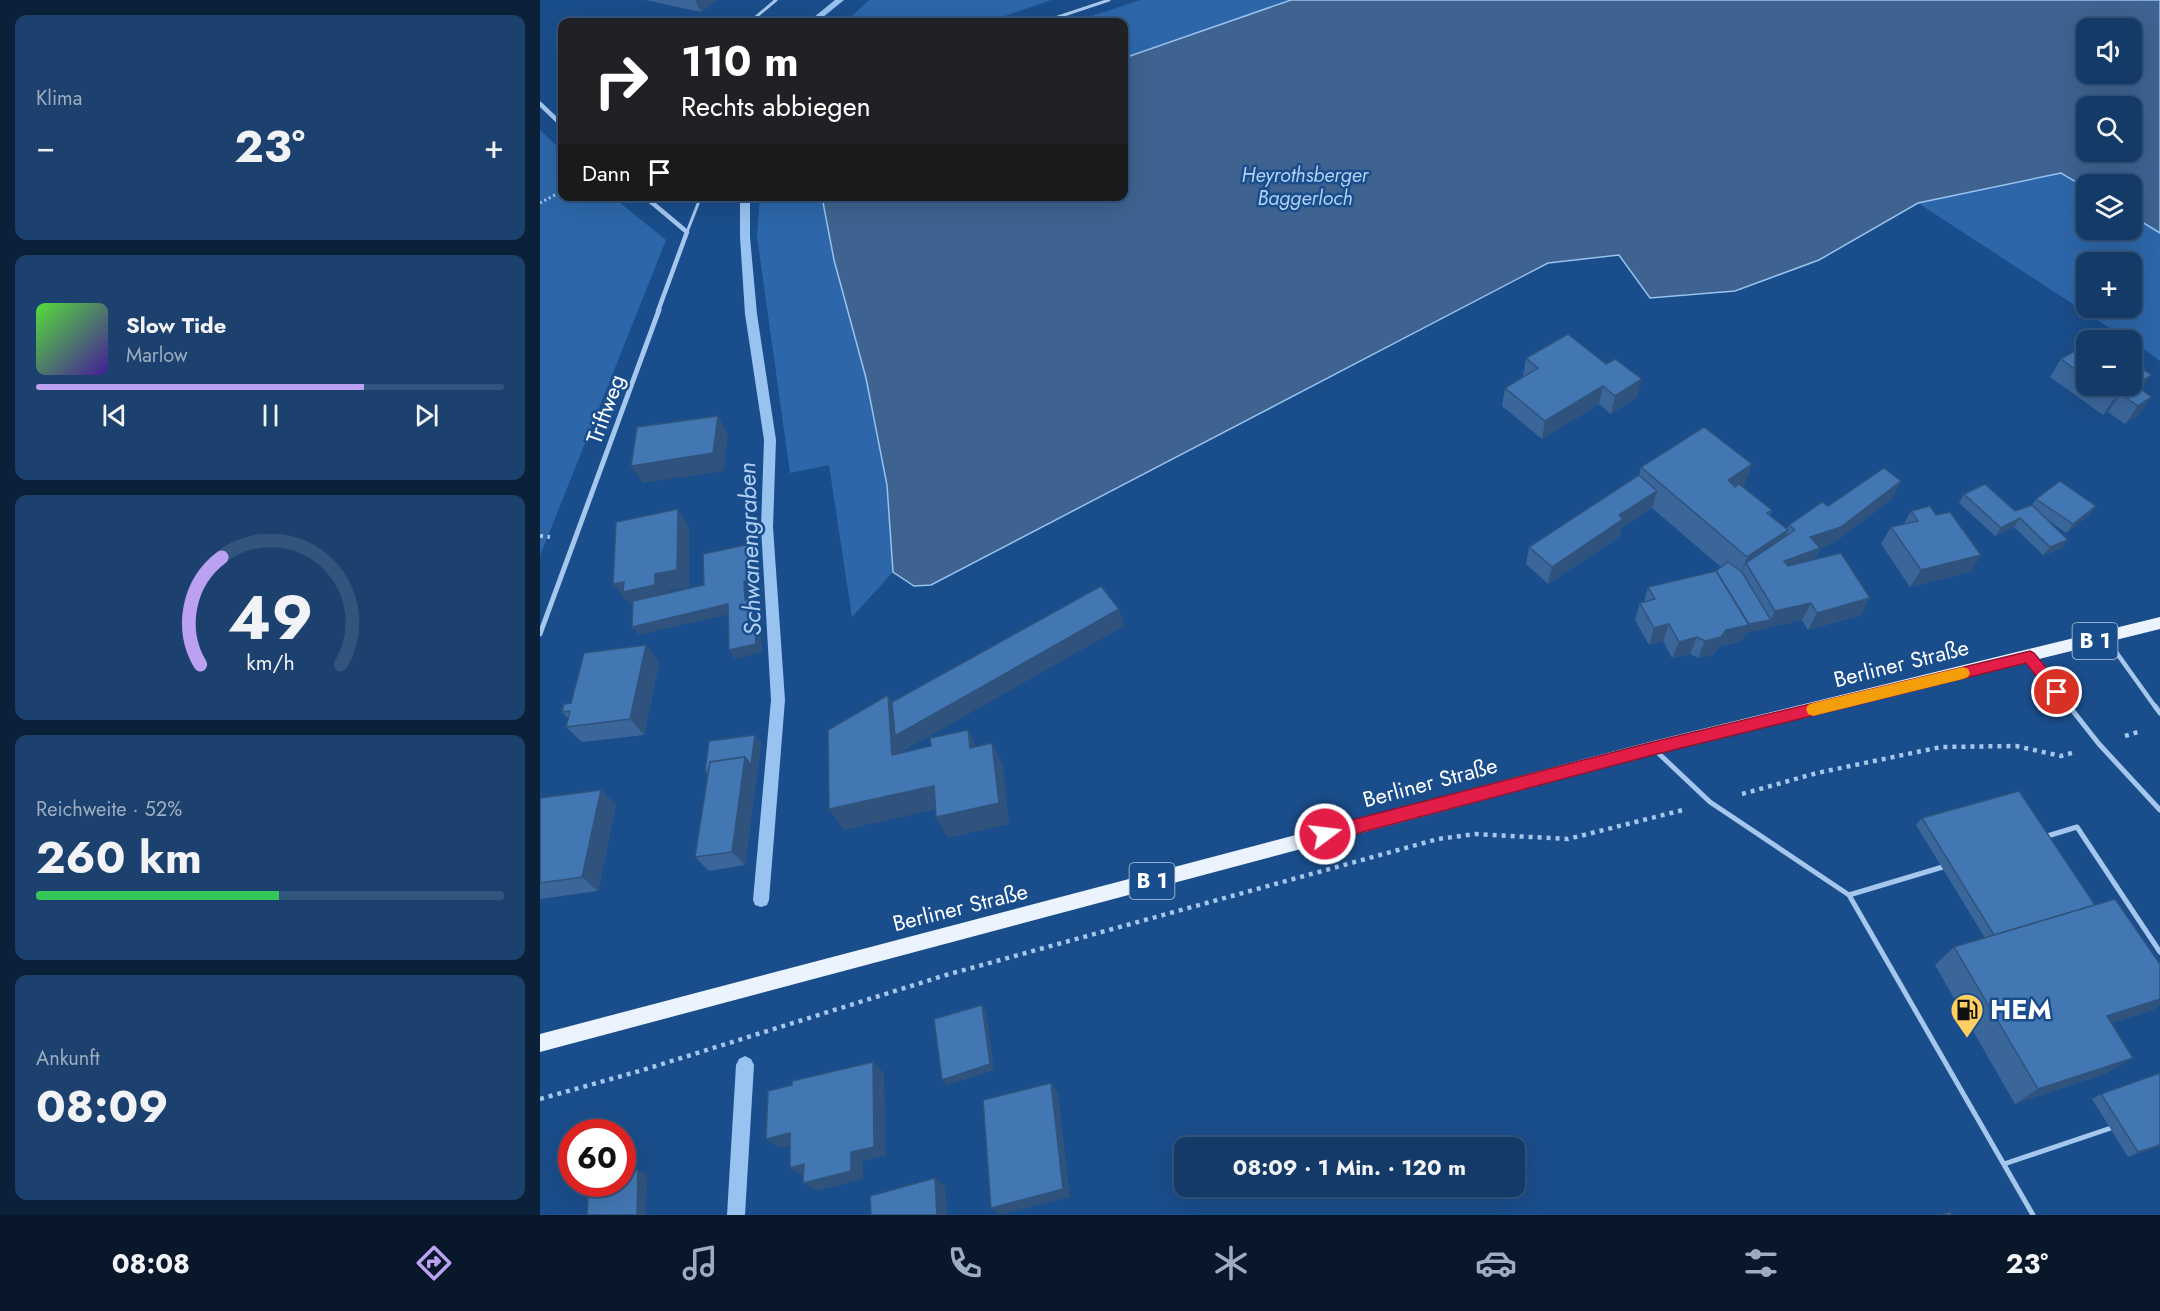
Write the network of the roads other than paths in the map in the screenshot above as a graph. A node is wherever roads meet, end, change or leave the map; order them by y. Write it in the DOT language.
graph roads {
  1 [pos="776,0"];
  2 [pos="1109,0"];
  3 [pos="755,18"];
  4 [pos="1054,18"];
  5 [pos="540,104"];
  6 [pos="558,121"];
  7 [pos="651,201"];
  8 [pos="699,201"];
  9 [pos="687,232"];
  10 [pos="2160,623"];
  11 [pos="540,634"];
  12 [pos="2106,638"];
  13 [pos="2030,657"];
  14 [pos="2160,713"];
  15 [pos="1653,748"];
  16 [pos="2160,810"];
  17 [pos="2032,841"];
  18 [pos="1952,865"];
  19 [pos="1849,895"];
  20 [pos="2160,952"];
  21 [pos="540,1043"];
  22 [pos="2111,1128"];
  23 [pos="2004,1164"];
  24 [pos="2033,1215"];
  1 -- 3 [label="lane"];
  2 -- 4 [label="lane"];
  5 -- 6 [label="street"];
  7 -- 9 [label="street"];
  8 -- 9 [label="lane, Triftweg"];
  9 -- 11 [label="street, Triftweg"];
  10 -- 12 [label="main road, Berliner Straße / B 1"];
  12 -- 13 [label="main road, Berliner Straße / B 1"];
  12 -- 14 [label="lane"];
  13 -- 15 [label="main road, Berliner Straße / B 1"];
  13 -- 16 [label="lane"];
  15 -- 19 [label="lane"];
  15 -- 21 [label="main road, Berliner Straße / B 1"];
  17 -- 20 [label="lane"];
  18 -- 19 [label="lane"];
  19 -- 23 [label="lane"];
  22 -- 23 [label="lane"];
  23 -- 24 [label="lane"];
}
